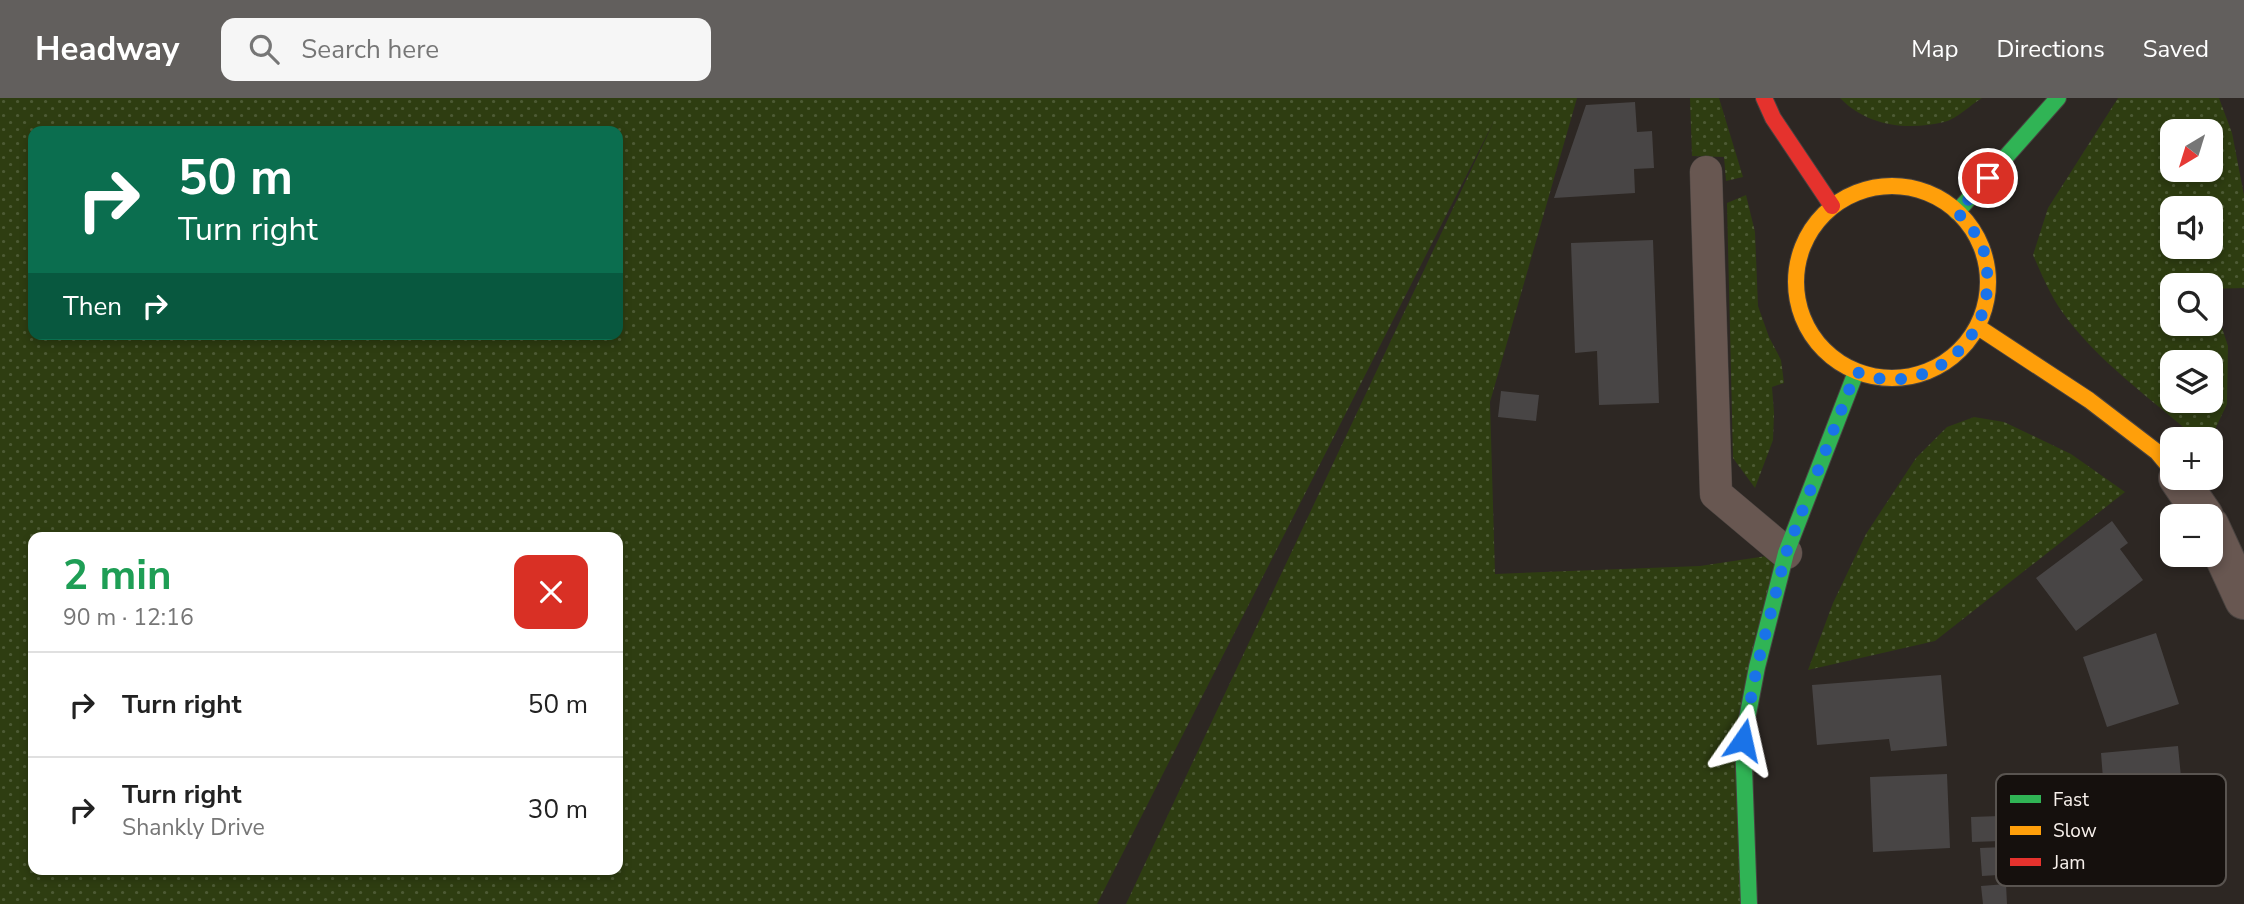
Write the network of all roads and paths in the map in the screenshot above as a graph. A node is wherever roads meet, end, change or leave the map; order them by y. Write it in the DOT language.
graph roads {
  1 [pos="1764,98"];
  2 [pos="2058,98"];
  3 [pos="1706,172"];
  4 [pos="1832,206"];
  5 [pos="1957,212"];
  6 [pos="1978,327"];
  7 [pos="1856,372"];
  8 [pos="2160,456"];
  9 [pos="1786,553"];
  10 [pos="2223,554"];
  11 [pos="2244,600"];
  12 [pos="1749,904"];
  1 -- 4 [label="street"];
  2 -- 5 [label="street"];
  3 -- 9 [label="lane"];
  4 -- 5 [label="street"];
  4 -- 7 [label="street"];
  5 -- 6 [label="street"];
  6 -- 7 [label="street"];
  6 -- 8 [label="street"];
  7 -- 9 [label="street"];
  9 -- 12 [label="street"];
  10 -- 11 [label="street"];
}
